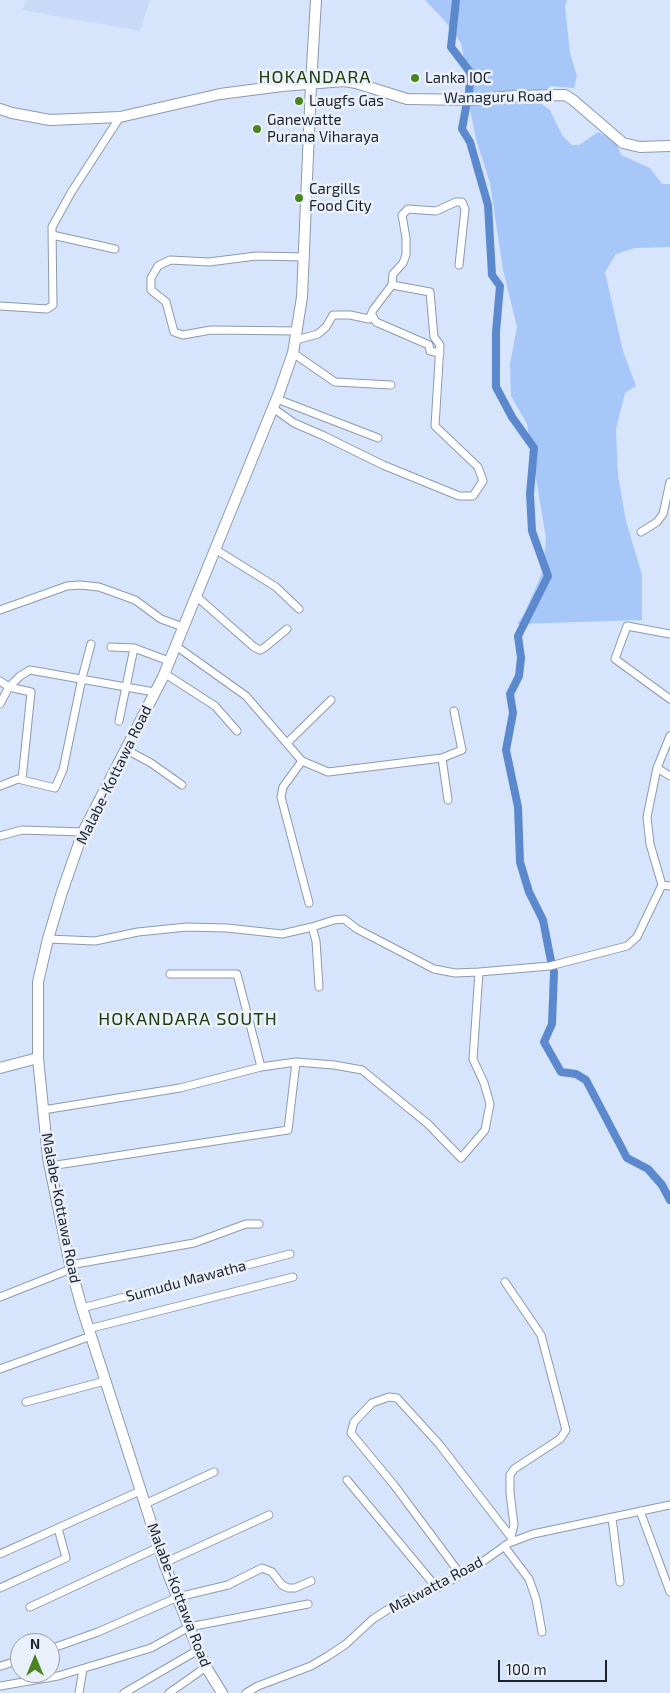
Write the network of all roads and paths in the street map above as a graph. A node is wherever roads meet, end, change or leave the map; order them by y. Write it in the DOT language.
graph roads {
  1 [pos="316,0"];
  2 [pos="311,84"];
  3 [pos="0,109"];
  4 [pos="120,117"];
  5 [pos="670,146"];
  6 [pos="52,235"];
  7 [pos="115,249"];
  8 [pos="304,257"];
  9 [pos="459,265"];
  10 [pos="392,285"];
  11 [pos="0,306"];
  12 [pos="372,315"];
  13 [pos="297,336"];
  14 [pos="293,353"];
  15 [pos="440,353"];
  16 [pos="391,385"];
  17 [pos="275,403"];
  18 [pos="378,438"];
  19 [pos="670,482"];
  20 [pos="641,532"];
  21 [pos="215,550"];
  22 [pos="196,596"];
  23 [pos="299,609"];
  24 [pos="0,610"];
  25 [pos="183,627"];
  26 [pos="287,629"];
  27 [pos="670,634"];
  28 [pos="92,644"];
  29 [pos="176,646"];
  30 [pos="111,648"];
  31 [pos="134,648"];
  32 [pos="169,661"];
  33 [pos="164,673"];
  34 [pos="82,678"];
  35 [pos="0,681"];
  36 [pos="9,687"];
  37 [pos="126,687"];
  38 [pos="154,692"];
  39 [pos="670,699"];
  40 [pos="331,700"];
  41 [pos="0,704"];
  42 [pos="454,711"];
  43 [pos="118,721"];
  44 [pos="237,731"];
  45 [pos="670,736"];
  46 [pos="287,743"];
  47 [pos="125,749"];
  48 [pos="442,758"];
  49 [pos="302,761"];
  50 [pos="657,768"];
  51 [pos="670,776"];
  52 [pos="22,780"];
  53 [pos="182,785"];
  54 [pos="0,786"];
  55 [pos="448,800"];
  56 [pos="84,832"];
  57 [pos="0,836"];
  58 [pos="662,885"];
  59 [pos="670,886"];
  60 [pos="309,903"];
  61 [pos="312,927"];
  62 [pos="48,939"];
  63 [pos="478,972"];
  64 [pos="170,974"];
  65 [pos="319,987"];
  66 [pos="38,1058"];
  67 [pos="296,1062"];
  68 [pos="261,1067"];
  69 [pos="0,1068"];
  70 [pos="43,1110"];
  71 [pos="50,1166"];
  72 [pos="259,1224"];
  73 [pos="290,1254"];
  74 [pos="71,1267"];
  75 [pos="294,1277"];
  76 [pos="505,1282"];
  77 [pos="0,1296"];
  78 [pos="82,1308"];
  79 [pos="90,1333"];
  80 [pos="0,1369"];
  81 [pos="105,1380"];
  82 [pos="26,1402"];
  83 [pos="214,1472"];
  84 [pos="347,1480"];
  85 [pos="140,1491"];
  86 [pos="144,1504"];
  87 [pos="670,1505"];
  88 [pos="640,1511"];
  89 [pos="269,1515"];
  90 [pos="612,1518"];
  91 [pos="58,1528"];
  92 [pos="512,1539"];
  93 [pos="504,1546"];
  94 [pos="159,1547"];
  95 [pos="0,1554"];
  96 [pos="164,1563"];
  97 [pos="461,1575"];
  98 [pos="311,1580"];
  99 [pos="620,1582"];
  100 [pos="0,1588"];
  101 [pos="436,1588"];
  102 [pos="670,1592"];
  103 [pos="178,1598"];
  104 [pos="308,1604"];
  105 [pos="30,1606"];
  106 [pos="189,1627"];
  107 [pos="542,1632"];
  108 [pos="60,1645"];
  109 [pos="198,1650"];
  110 [pos="206,1667"];
  111 [pos="83,1669"];
  112 [pos="0,1686"];
  113 [pos="79,1693"];
  114 [pos="124,1693"];
  115 [pos="169,1693"];
  116 [pos="222,1693"];
  117 [pos="246,1693"];
  1 -- 2 [label="main road, Malabe-Kottawa Road"];
  2 -- 4 [label="main road, Wanaguru Road"];
  2 -- 5 [label="main road, Wanaguru Road"];
  2 -- 8 [label="main road, Malabe-Kottawa Road"];
  3 -- 4 [label="main road, Wanaguru Road"];
  4 -- 6 [label="street"];
  6 -- 7 [label="street"];
  6 -- 11 [label="street"];
  8 -- 13 [label="main road, Malabe-Kottawa Road"];
  8 -- 13 [label="street"];
  9 -- 10 [label="street"];
  10 -- 12 [label="street"];
  10 -- 15 [label="street"];
  12 -- 13 [label="street"];
  12 -- 15 [label="street"];
  13 -- 14 [label="main road, Malabe-Kottawa Road"];
  14 -- 16 [label="street"];
  14 -- 17 [label="main road, Malabe-Kottawa Road"];
  15 -- 17 [label="street"];
  17 -- 18 [label="street"];
  17 -- 21 [label="main road, Malabe-Kottawa Road"];
  19 -- 20 [label="street"];
  21 -- 22 [label="main road, Malabe-Kottawa Road"];
  21 -- 23 [label="street"];
  22 -- 25 [label="main road, Malabe-Kottawa Road"];
  22 -- 26 [label="street"];
  24 -- 25 [label="street"];
  25 -- 29 [label="main road, Malabe-Kottawa Road"];
  27 -- 39 [label="street"];
  28 -- 34 [label="street"];
  29 -- 32 [label="main road, Malabe-Kottawa Road"];
  29 -- 46 [label="street"];
  30 -- 31 [label="street"];
  31 -- 32 [label="street"];
  31 -- 37 [label="street"];
  32 -- 33 [label="main road, Malabe-Kottawa Road"];
  33 -- 38 [label="main road, Malabe-Kottawa Road"];
  33 -- 44 [label="street"];
  34 -- 36 [label="street"];
  34 -- 37 [label="street"];
  34 -- 52 [label="street"];
  35 -- 36 [label="street"];
  36 -- 41 [label="street"];
  36 -- 52 [label="street"];
  37 -- 38 [label="street"];
  37 -- 43 [label="street"];
  38 -- 47 [label="main road, Malabe-Kottawa Road"];
  40 -- 46 [label="street"];
  42 -- 48 [label="street"];
  45 -- 50 [label="street"];
  46 -- 49 [label="street"];
  47 -- 53 [label="street"];
  47 -- 56 [label="main road, Malabe-Kottawa Road"];
  48 -- 49 [label="street"];
  48 -- 55 [label="street"];
  49 -- 60 [label="street"];
  50 -- 51 [label="street"];
  50 -- 58 [label="street"];
  52 -- 54 [label="street"];
  56 -- 57 [label="street"];
  56 -- 62 [label="main road, Malabe-Kottawa Road"];
  58 -- 59 [label="street"];
  58 -- 63 [label="street"];
  61 -- 62 [label="street"];
  61 -- 63 [label="street"];
  61 -- 65 [label="street"];
  62 -- 66 [label="main road, Malabe-Kottawa Road"];
  63 -- 67 [label="street"];
  64 -- 68 [label="street"];
  66 -- 69 [label="main road"];
  66 -- 70 [label="main road, Malabe-Kottawa Road"];
  67 -- 68 [label="street"];
  67 -- 71 [label="street"];
  68 -- 70 [label="street"];
  70 -- 71 [label="main road, Malabe-Kottawa Road"];
  71 -- 74 [label="main road, Malabe-Kottawa Road"];
  72 -- 74 [label="street"];
  73 -- 78 [label="street, Sumudu Mawatha"];
  74 -- 77 [label="street"];
  74 -- 78 [label="main road, Malabe-Kottawa Road"];
  75 -- 79 [label="street"];
  76 -- 92 [label="street"];
  78 -- 79 [label="main road, Malabe-Kottawa Road"];
  79 -- 80 [label="street"];
  79 -- 81 [label="main road, Malabe-Kottawa Road"];
  81 -- 82 [label="street"];
  81 -- 85 [label="main road, Malabe-Kottawa Road"];
  83 -- 86 [label="street"];
  84 -- 101 [label="street"];
  85 -- 86 [label="main road, Malabe-Kottawa Road"];
  85 -- 91 [label="street"];
  86 -- 94 [label="main road, Malabe-Kottawa Road"];
  87 -- 88 [label="street, Malwatta Road"];
  88 -- 90 [label="street, Malwatta Road"];
  88 -- 102 [label="street"];
  89 -- 96 [label="street"];
  90 -- 92 [label="street, Malwatta Road"];
  90 -- 99 [label="street"];
  91 -- 95 [label="street"];
  91 -- 100 [label="street"];
  92 -- 93 [label="street, Malwatta Road"];
  92 -- 97 [label="street"];
  93 -- 97 [label="street, Malwatta Road"];
  93 -- 107 [label="street"];
  94 -- 96 [label="main road, Malabe-Kottawa Road"];
  94 -- 105 [label="street"];
  96 -- 103 [label="main road, Malabe-Kottawa Road"];
  97 -- 101 [label="street, Malwatta Road"];
  98 -- 103 [label="street"];
  101 -- 117 [label="street, Malwatta Road"];
  103 -- 106 [label="main road, Malabe-Kottawa Road"];
  103 -- 108 [label="street"];
  104 -- 106 [label="street"];
  106 -- 109 [label="main road, Malabe-Kottawa Road"];
  106 -- 111 [label="street"];
  109 -- 110 [label="main road, Malabe-Kottawa Road"];
  109 -- 114 [label="street"];
  110 -- 115 [label="street"];
  110 -- 116 [label="main road, Malabe-Kottawa Road"];
  111 -- 112 [label="street"];
  111 -- 113 [label="street"];
}
